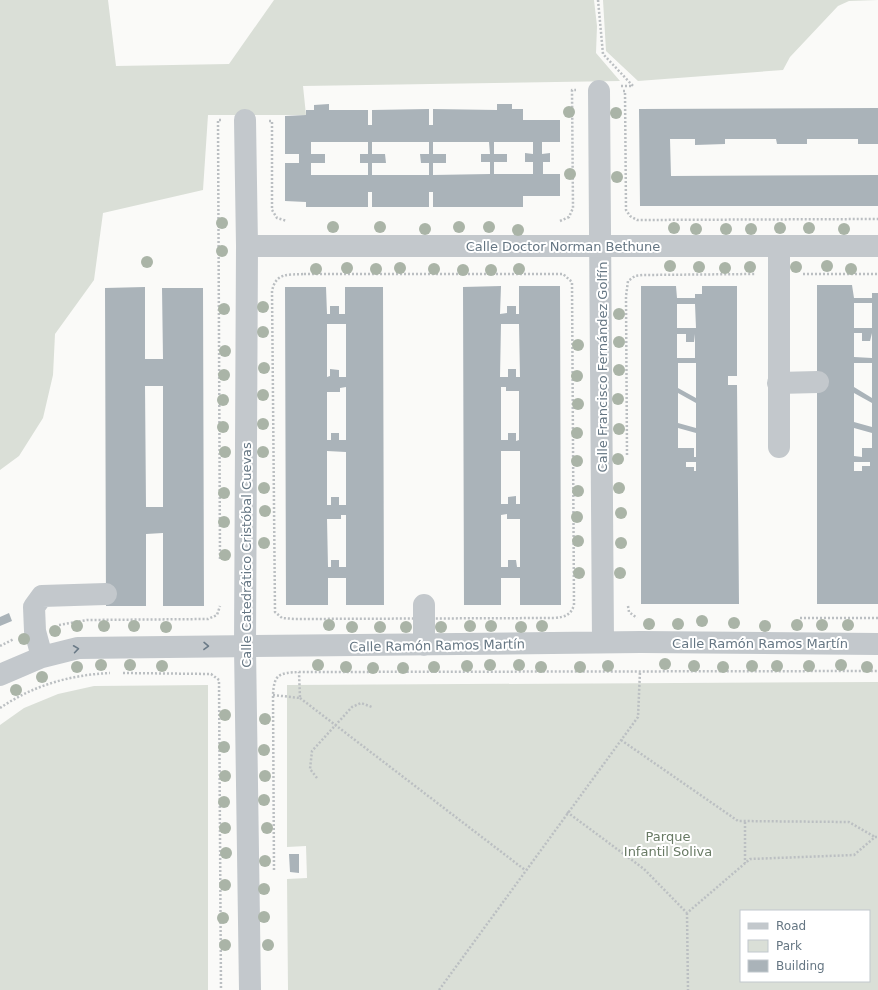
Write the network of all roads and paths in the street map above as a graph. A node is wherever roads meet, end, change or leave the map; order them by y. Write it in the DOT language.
graph roads {
  1 [pos="598,0"];
  2 [pos="633,86"];
  3 [pos="599,91"];
  4 [pos="245,120"];
  5 [pos="878,219"];
  6 [pos="292,221"];
  7 [pos="556,221"];
  8 [pos="247,246"];
  9 [pos="601,246"];
  10 [pos="779,246"];
  11 [pos="878,246"];
  12 [pos="643,275"];
  13 [pos="818,382"];
  14 [pos="778,383"];
  15 [pos="779,447"];
  16 [pos="627,461"];
  17 [pos="220,563"];
  18 [pos="106,594"];
  19 [pos="628,601"];
  20 [pos="220,602"];
  21 [pos="424,612"];
  22 [pos="644,618"];
  23 [pos="798,618"];
  24 [pos="878,618"];
  25 [pos="35,631"];
  26 [pos="603,642"];
  27 [pos="878,644"];
  28 [pos="424,645"];
  29 [pos="0,646"];
  30 [pos="245,647"];
  31 [pos="42,657"];
  32 [pos="878,671"];
  33 [pos="299,672"];
  34 [pos="640,672"];
  35 [pos="0,675"];
  36 [pos="272,695"];
  37 [pos="300,698"];
  38 [pos="372,707"];
  39 [pos="0,708"];
  40 [pos="335,724"];
  41 [pos="620,740"];
  42 [pos="317,778"];
  43 [pos="567,812"];
  44 [pos="745,822"];
  45 [pos="876,837"];
  46 [pos="745,863"];
  47 [pos="525,870"];
  48 [pos="274,878"];
  49 [pos="687,913"];
  50 [pos="221,990"];
  51 [pos="250,990"];
  52 [pos="439,990"];
  53 [pos="688,990"];
  1 -- 2 [label="path"];
  3 -- 5 [label="path"];
  3 -- 7 [label="path"];
  3 -- 9 [label="street, Calle Francisco Fernández Golfín"];
  4 -- 6 [label="path"];
  4 -- 8 [label="street, Calle Catedrático Cristóbal Cuevas"];
  4 -- 17 [label="path"];
  8 -- 9 [label="street, Calle Doctor Norman Bethune"];
  8 -- 30 [label="street, Calle Catedrático Cristóbal Cuevas"];
  9 -- 10 [label="street, Calle Doctor Norman Bethune"];
  9 -- 26 [label="street, Calle Francisco Fernández Golfín"];
  10 -- 11 [label="street, Calle Doctor Norman Bethune"];
  10 -- 14 [label="street"];
  12 -- 16 [label="path"];
  13 -- 14 [label="street"];
  14 -- 15 [label="street"];
  18 -- 25 [label="street"];
  19 -- 22 [label="path"];
  20 -- 25 [label="path"];
  21 -- 21 [label="path"];
  21 -- 28 [label="street"];
  23 -- 24 [label="path"];
  25 -- 29 [label="path"];
  25 -- 31 [label="street"];
  26 -- 27 [label="street, Calle Ramón Ramos Martín"];
  26 -- 28 [label="street, Calle Ramón Ramos Martín"];
  28 -- 30 [label="street, Calle Ramón Ramos Martín"];
  31 -- 30 [label="street, Calle Ramón Ramos Martín, one-way"];
  30 -- 51 [label="street, Calle Catedrático Cristóbal Cuevas"];
  31 -- 35 [label="street, Calle Ramón Ramos Martín"];
  32 -- 34 [label="path"];
  33 -- 34 [label="path"];
  33 -- 36 [label="path"];
  33 -- 37 [label="path"];
  34 -- 41 [label="path"];
  36 -- 37 [label="path"];
  36 -- 48 [label="path"];
  37 -- 40 [label="path"];
  38 -- 40 [label="path"];
  39 -- 50 [label="path"];
  40 -- 42 [label="path"];
  40 -- 47 [label="path"];
  41 -- 43 [label="path"];
  41 -- 44 [label="path"];
  43 -- 47 [label="path"];
  43 -- 49 [label="path"];
  44 -- 45 [label="path"];
  44 -- 46 [label="path"];
  45 -- 46 [label="path"];
  46 -- 49 [label="path"];
  47 -- 52 [label="path"];
  49 -- 53 [label="path"];
}
